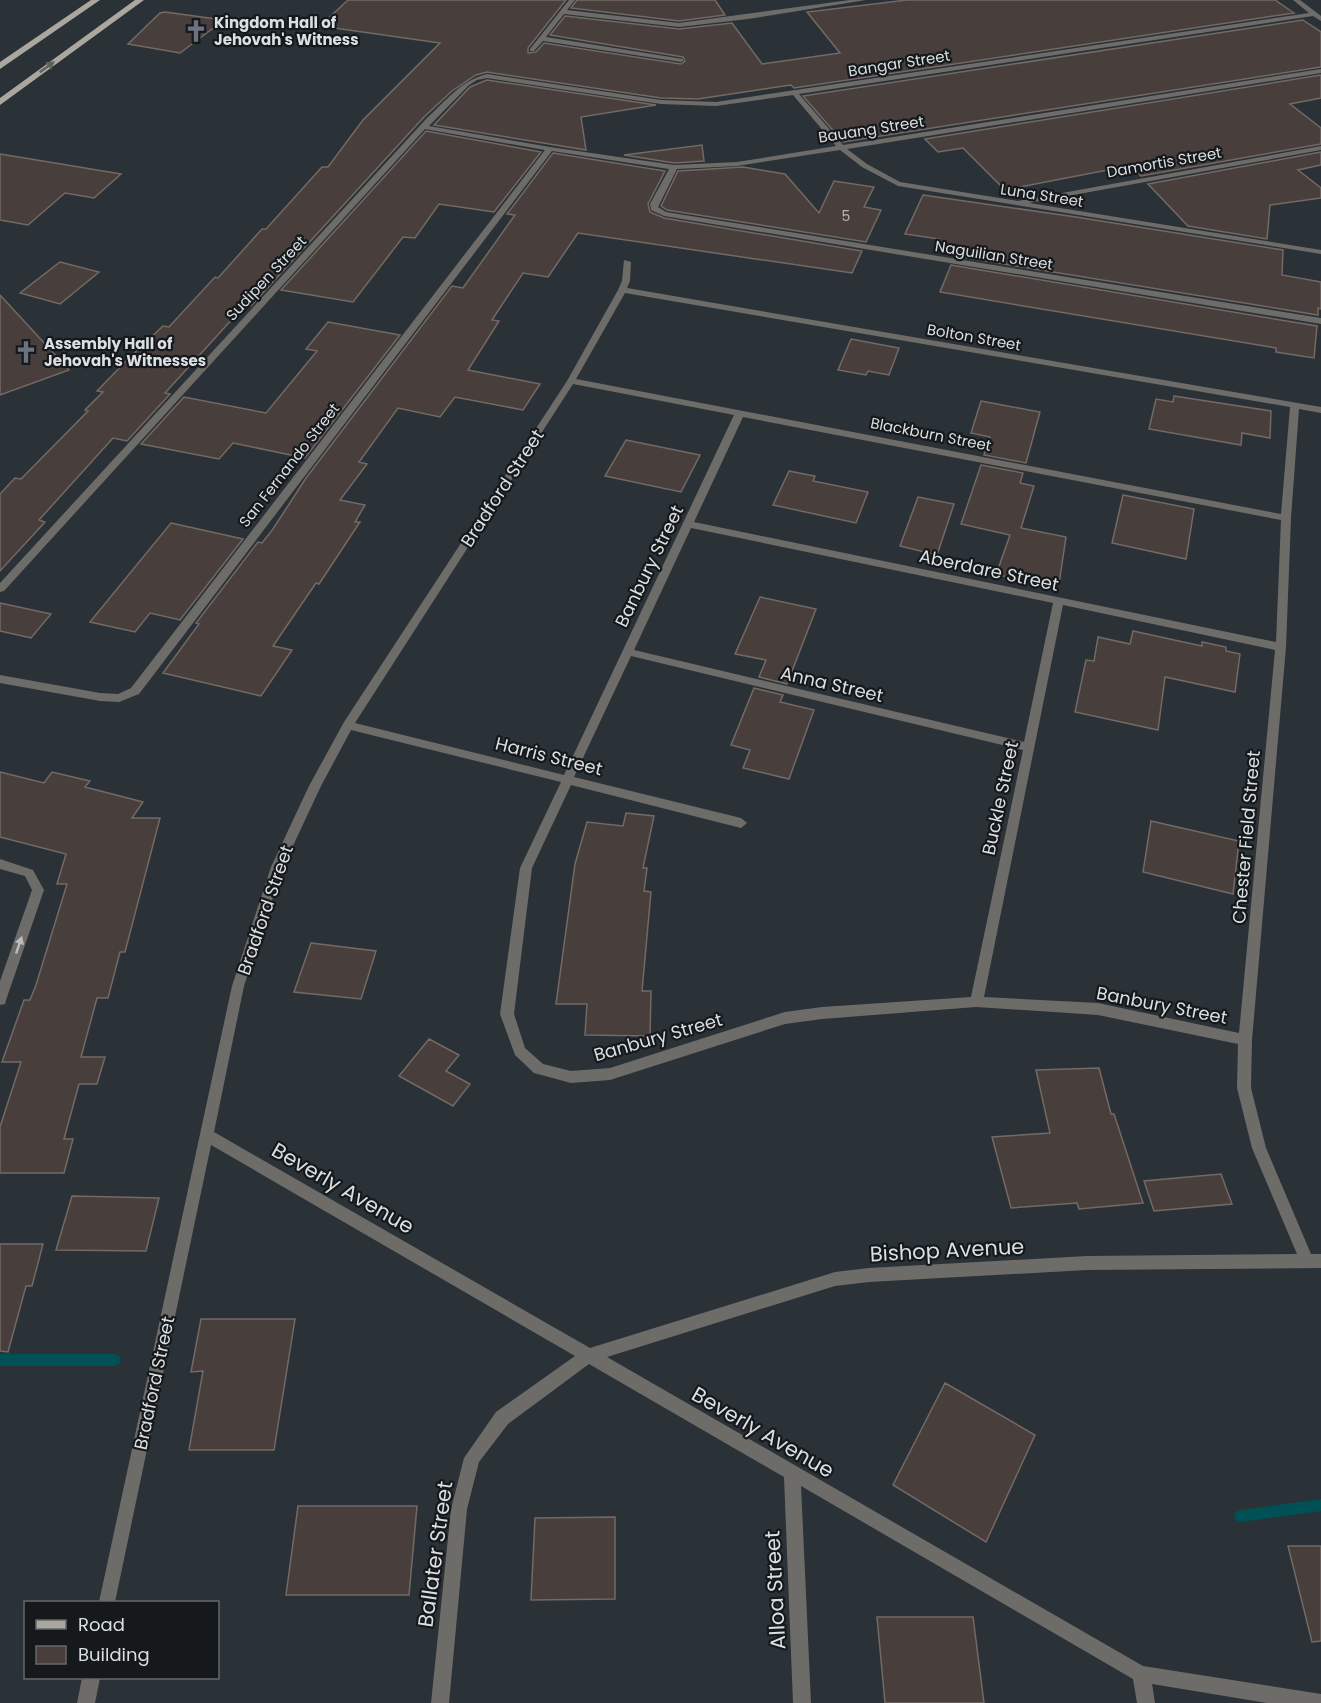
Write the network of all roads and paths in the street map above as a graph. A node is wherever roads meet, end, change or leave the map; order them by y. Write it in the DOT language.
graph roads {
  1 [pos="96,0"];
  2 [pos="140,0"];
  3 [pos="572,0"];
  4 [pos="863,0"];
  5 [pos="1296,0"];
  6 [pos="564,12"];
  7 [pos="1314,14"];
  8 [pos="1321,19"];
  9 [pos="543,39"];
  10 [pos="532,50"];
  11 [pos="681,60"];
  12 [pos="0,66"];
  13 [pos="1321,71"];
  14 [pos="487,76"];
  15 [pos="795,93"];
  16 [pos="0,102"];
  17 [pos="424,128"];
  18 [pos="840,148"];
  19 [pos="1321,148"];
  20 [pos="550,149"];
  21 [pos="674,167"];
  22 [pos="1012,204"];
  23 [pos="1321,252"];
  24 [pos="627,262"];
  25 [pos="622,290"];
  26 [pos="1321,321"];
  27 [pos="571,381"];
  28 [pos="1295,405"];
  29 [pos="1321,410"];
  30 [pos="740,413"];
  31 [pos="1286,518"];
  32 [pos="689,524"];
  33 [pos="0,589"];
  34 [pos="1059,601"];
  35 [pos="1281,647"];
  36 [pos="628,652"];
  37 [pos="0,679"];
  38 [pos="348,725"];
  39 [pos="1029,747"];
  40 [pos="568,780"];
  41 [pos="741,823"];
  42 [pos="0,864"];
  43 [pos="0,1000"];
  44 [pos="976,1002"];
  45 [pos="1245,1040"];
  46 [pos="207,1135"];
  47 [pos="1314,1261"];
  48 [pos="587,1356"];
  49 [pos="792,1475"];
  50 [pos="107,1601"];
  51 [pos="1141,1674"];
  52 [pos="91,1679"];
  53 [pos="1321,1702"];
  54 [pos="86,1703"];
  55 [pos="440,1703"];
  56 [pos="802,1703"];
  57 [pos="1146,1703"];
  1 -- 12 [label="main road"];
  16 -- 2 [label="main road, one-way"];
  3 -- 6 [label="street"];
  4 -- 6 [label="street"];
  5 -- 7 [label="street"];
  6 -- 9 [label="street"];
  7 -- 8 [label="street"];
  7 -- 15 [label="street, Bangar Street"];
  9 -- 10 [label="street"];
  9 -- 11 [label="street"];
  13 -- 18 [label="street, Bauang Street"];
  14 -- 15 [label="street, Bangar Street"];
  14 -- 17 [label="street, Sudipen Street"];
  15 -- 18 [label="street, Luna Street"];
  17 -- 20 [label="street, Bauang Street"];
  17 -- 33 [label="street, Sudipen Street"];
  18 -- 21 [label="street, Bauang Street"];
  18 -- 22 [label="street, Luna Street"];
  19 -- 22 [label="street, Damortis Street"];
  20 -- 21 [label="street, Bauang Street"];
  20 -- 37 [label="street, San Fernando Street"];
  21 -- 26 [label="street, Naguilian Street"];
  22 -- 23 [label="street, Luna Street"];
  24 -- 25 [label="street, Bradford Street"];
  25 -- 27 [label="street, Bradford Street"];
  25 -- 28 [label="street, Bolton Street"];
  27 -- 30 [label="street, Blackburn Street"];
  27 -- 38 [label="street, Bradford Street"];
  28 -- 29 [label="street, Bolton Street"];
  28 -- 31 [label="street, Chester Field Street"];
  30 -- 31 [label="street, Blackburn Street"];
  30 -- 32 [label="street, Banbury Street"];
  31 -- 35 [label="street, Chester Field Street"];
  32 -- 34 [label="street, Aberdare Street"];
  32 -- 36 [label="street, Banbury Street"];
  34 -- 35 [label="street, Aberdare Street"];
  34 -- 39 [label="street, Buckle Street"];
  35 -- 45 [label="street, Chester Field Street"];
  36 -- 39 [label="street, Anna Street"];
  36 -- 40 [label="street, Banbury Street"];
  38 -- 40 [label="street, Harris Street"];
  38 -- 46 [label="street, Bradford Street"];
  39 -- 44 [label="street, Buckle Street"];
  40 -- 41 [label="street, Harris Street"];
  40 -- 44 [label="street, Banbury Street"];
  43 -- 42 [label="street, one-way"];
  44 -- 45 [label="street, Banbury Street"];
  45 -- 47 [label="street, Chester Field Street"];
  46 -- 48 [label="street, Beverly Avenue"];
  46 -- 50 [label="street, Bradford Street"];
  47 -- 48 [label="street, Bishop Avenue"];
  48 -- 49 [label="street, Beverly Avenue"];
  48 -- 55 [label="street, Ballater Street"];
  49 -- 51 [label="street, Beverly Avenue"];
  49 -- 56 [label="street, Alloa Street"];
  51 -- 53 [label="street, Beverly Avenue"];
  51 -- 57 [label="street"];
  52 -- 54 [label="street"];
}
